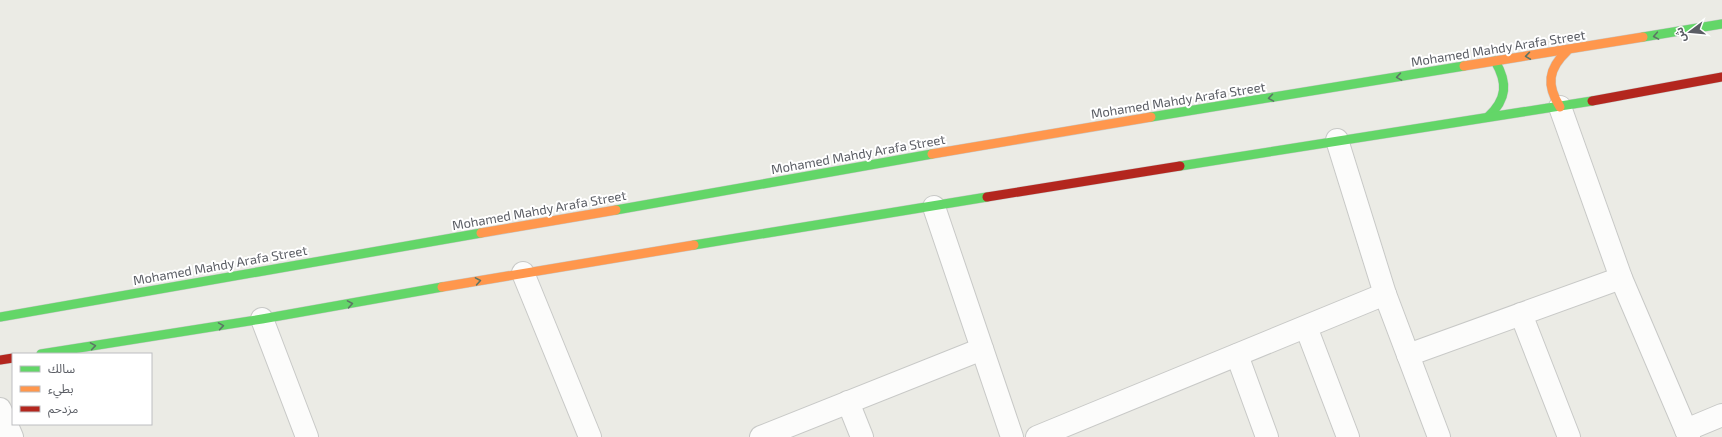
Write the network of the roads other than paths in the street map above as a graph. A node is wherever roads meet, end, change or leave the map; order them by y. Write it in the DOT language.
graph roads {
  1 [pos="1722,24"];
  2 [pos="1567,51"];
  3 [pos="1495,61"];
  4 [pos="1722,77"];
  5 [pos="1560,107"];
  6 [pos="1488,117"];
  7 [pos="1337,140"];
  8 [pos="934,207"];
  9 [pos="523,273"];
  10 [pos="1621,278"];
  11 [pos="1385,294"];
  12 [pos="1522,314"];
  13 [pos="0,317"];
  14 [pos="262,319"];
  15 [pos="1306,327"];
  16 [pos="982,349"];
  17 [pos="47,353"];
  18 [pos="1237,355"];
  19 [pos="1408,355"];
  20 [pos="12,358"];
  21 [pos="0,360"];
  22 [pos="848,402"];
  23 [pos="0,409"];
  24 [pos="1722,415"];
  25 [pos="1080,429"];
  26 [pos="1688,433"];
  27 [pos="12,437"];
  28 [pos="307,437"];
  29 [pos="590,437"];
  30 [pos="760,437"];
  31 [pos="862,437"];
  32 [pos="1012,437"];
  33 [pos="1037,437"];
  34 [pos="1267,437"];
  35 [pos="1348,437"];
  36 [pos="1439,437"];
  37 [pos="1569,437"];
  1 -- 2 [label="street, Mohamed Mahdy Arafa Street, one-way"];
  2 -- 3 [label="street, Mohamed Mahdy Arafa Street, one-way"];
  2 -- 5 [label="street"];
  3 -- 6 [label="street"];
  3 -- 13 [label="street, Mohamed Mahdy Arafa Street, one-way"];
  4 -- 5 [label="street"];
  5 -- 6 [label="street"];
  5 -- 10 [label="street"];
  6 -- 7 [label="street"];
  7 -- 8 [label="street"];
  7 -- 11 [label="street"];
  8 -- 9 [label="street"];
  8 -- 16 [label="street"];
  14 -- 9 [label="street, one-way"];
  9 -- 29 [label="street"];
  10 -- 12 [label="street"];
  10 -- 26 [label="street"];
  11 -- 15 [label="street"];
  11 -- 19 [label="street"];
  12 -- 19 [label="street"];
  12 -- 37 [label="street"];
  17 -- 14 [label="street, one-way"];
  14 -- 28 [label="street"];
  15 -- 18 [label="street"];
  15 -- 35 [label="street"];
  16 -- 22 [label="street"];
  16 -- 32 [label="street"];
  18 -- 25 [label="street"];
  18 -- 34 [label="street"];
  19 -- 36 [label="street"];
  20 -- 21 [label="street"];
  22 -- 30 [label="street"];
  22 -- 31 [label="street"];
  23 -- 27 [label="street"];
  24 -- 26 [label="street"];
  25 -- 33 [label="street"];
}
